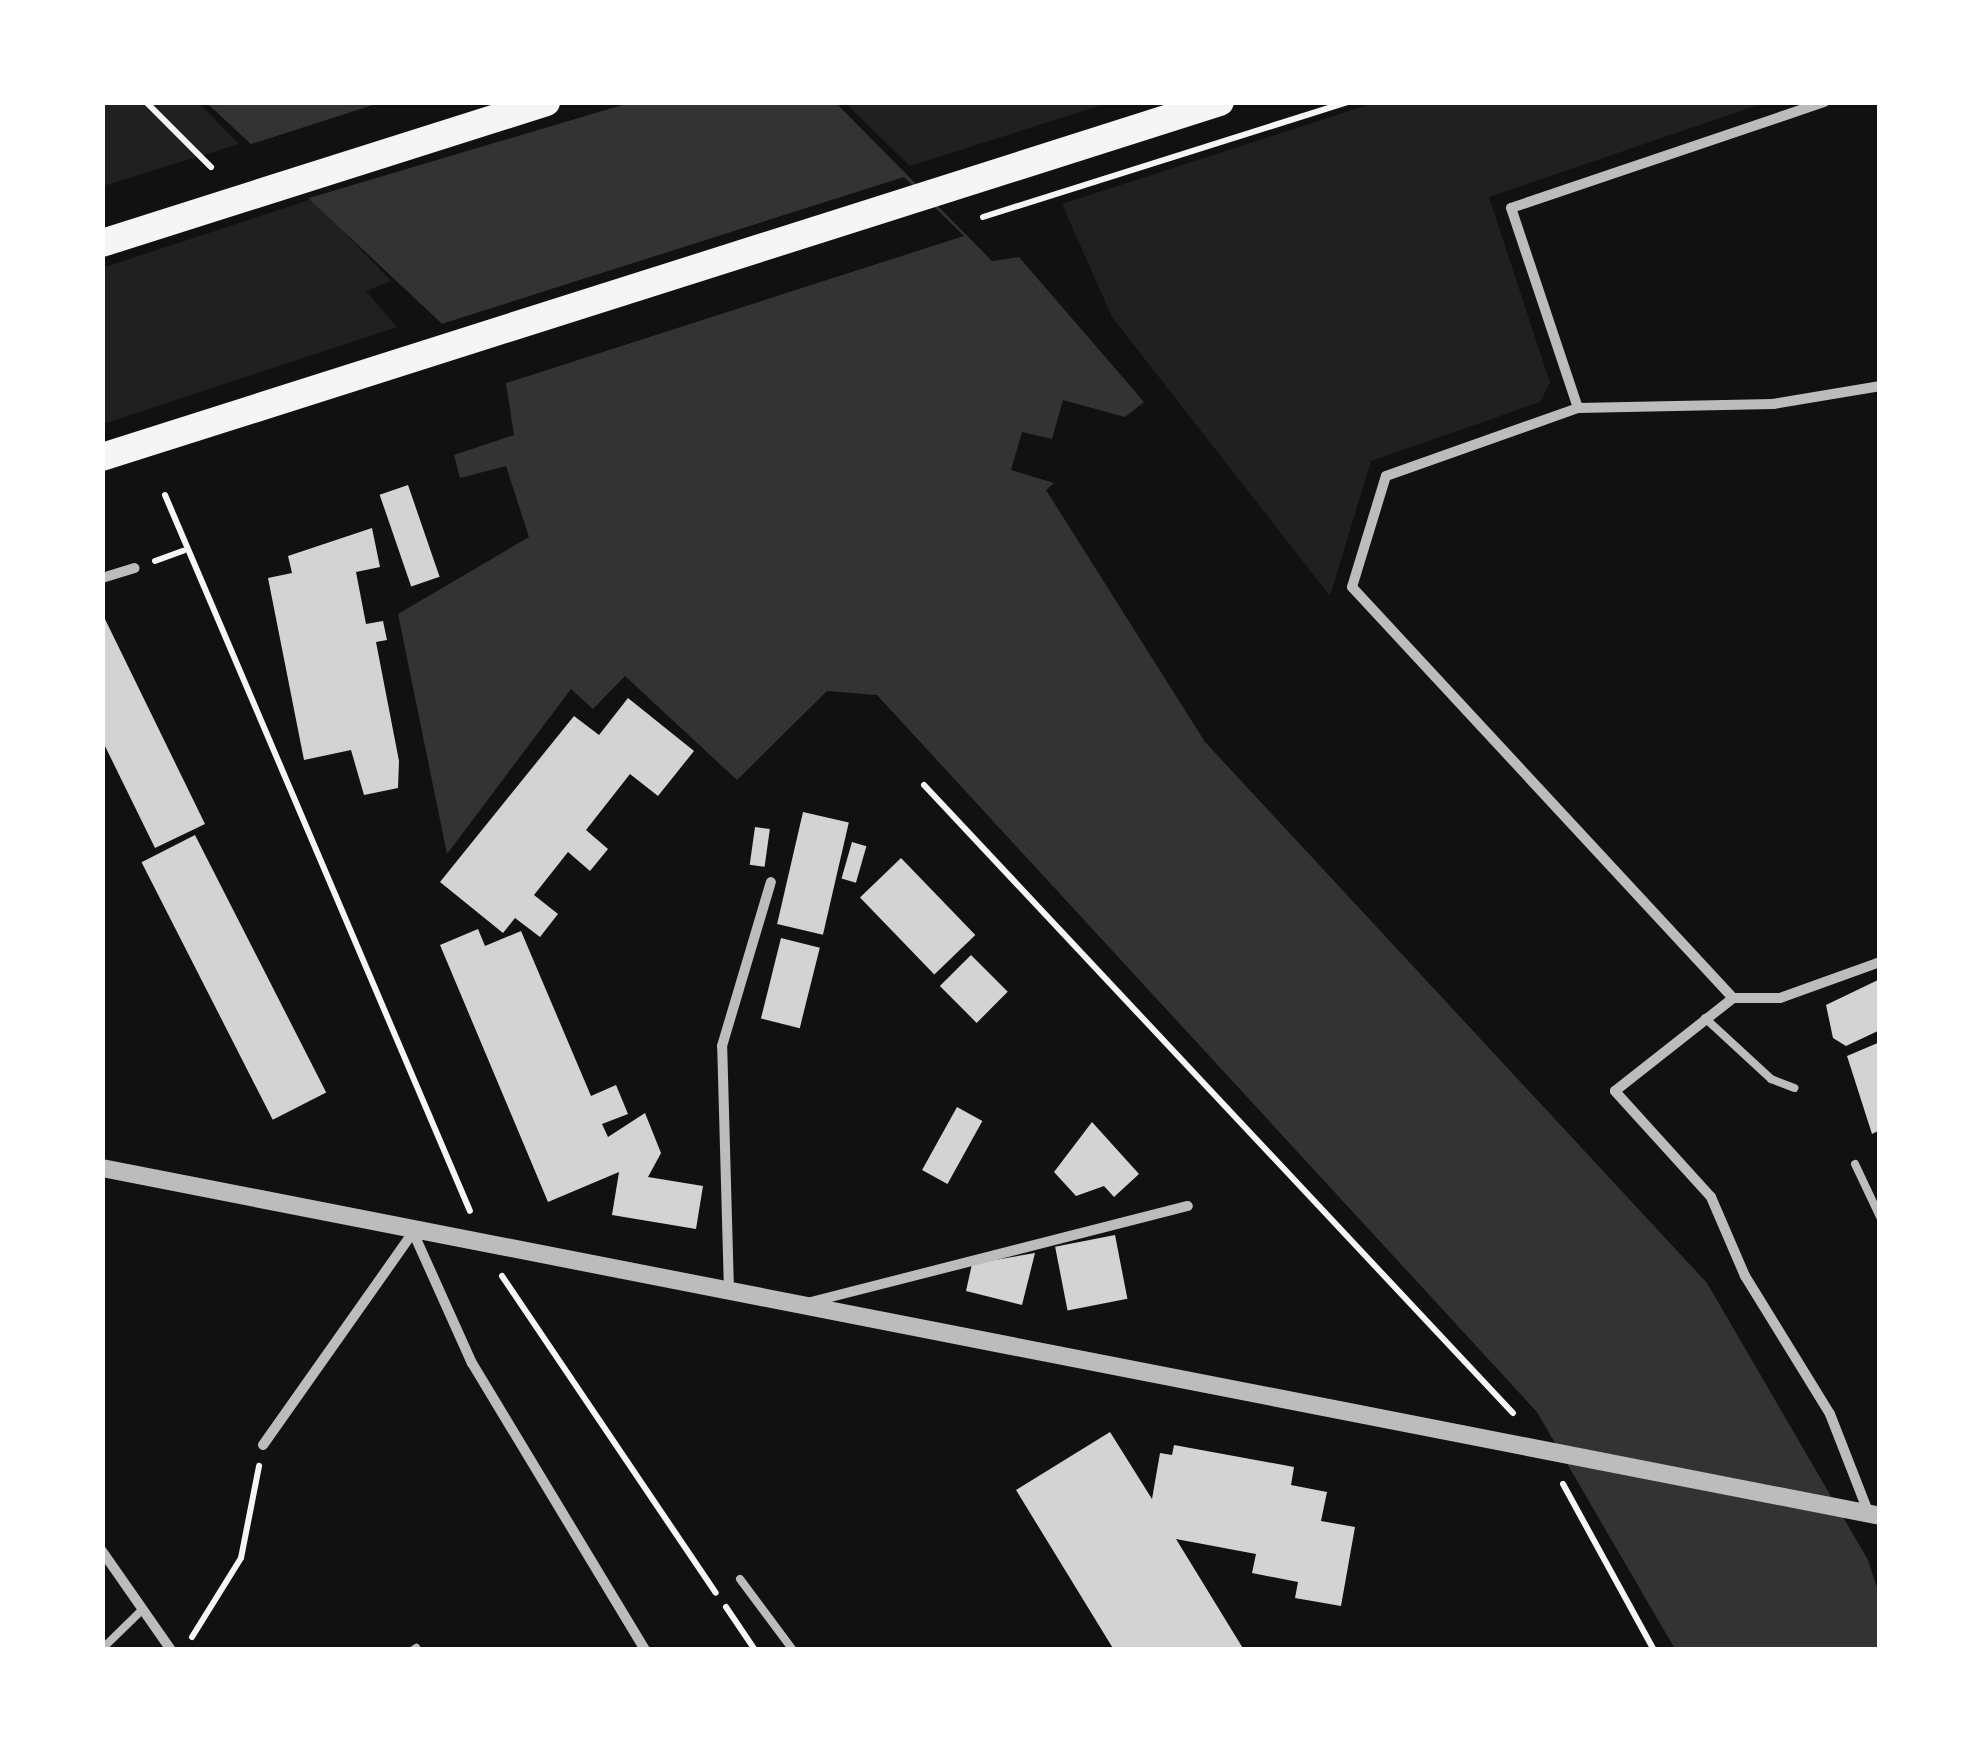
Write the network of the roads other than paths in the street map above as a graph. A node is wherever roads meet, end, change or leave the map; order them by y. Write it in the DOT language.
graph roads {
  1 [pos="546,102"];
  2 [pos="1220,102"];
  3 [pos="1826,102"];
  4 [pos="102,243"];
  5 [pos="1880,386"];
  6 [pos="1578,408"];
  7 [pos="102,457"];
  8 [pos="135,568"];
  9 [pos="102,578"];
  10 [pos="771,882"];
  11 [pos="1880,962"];
  12 [pos="1733,998"];
  13 [pos="1703,1016"];
  14 [pos="1794,1088"];
  15 [pos="1855,1164"];
  16 [pos="102,1168"];
  17 [pos="1188,1206"];
  18 [pos="1880,1217"];
  19 [pos="413,1232"];
  20 [pos="729,1292"];
  21 [pos="797,1305"];
  22 [pos="262,1445"];
  23 [pos="1867,1514"];
  24 [pos="102,1551"];
  25 [pos="740,1579"];
  26 [pos="143,1610"];
  27 [pos="102,1649"];
  28 [pos="174,1650"];
  29 [pos="645,1650"];
  30 [pos="793,1650"];
  1 -- 4 [label="highway"];
  2 -- 7 [label="highway"];
  3 -- 6 [label="street"];
  5 -- 6 [label="street"];
  6 -- 12 [label="street"];
  8 -- 9 [label="street"];
  10 -- 20 [label="street"];
  11 -- 12 [label="street"];
  12 -- 13 [label="street"];
  13 -- 14 [label="lane"];
  13 -- 23 [label="street"];
  15 -- 18 [label="lane"];
  16 -- 19 [label="street"];
  17 -- 21 [label="street"];
  19 -- 20 [label="street"];
  19 -- 22 [label="street"];
  19 -- 29 [label="street"];
  20 -- 21 [label="street"];
  21 -- 23 [label="street"];
  24 -- 26 [label="street"];
  25 -- 30 [label="lane"];
  26 -- 27 [label="lane"];
  26 -- 28 [label="street"];
}
